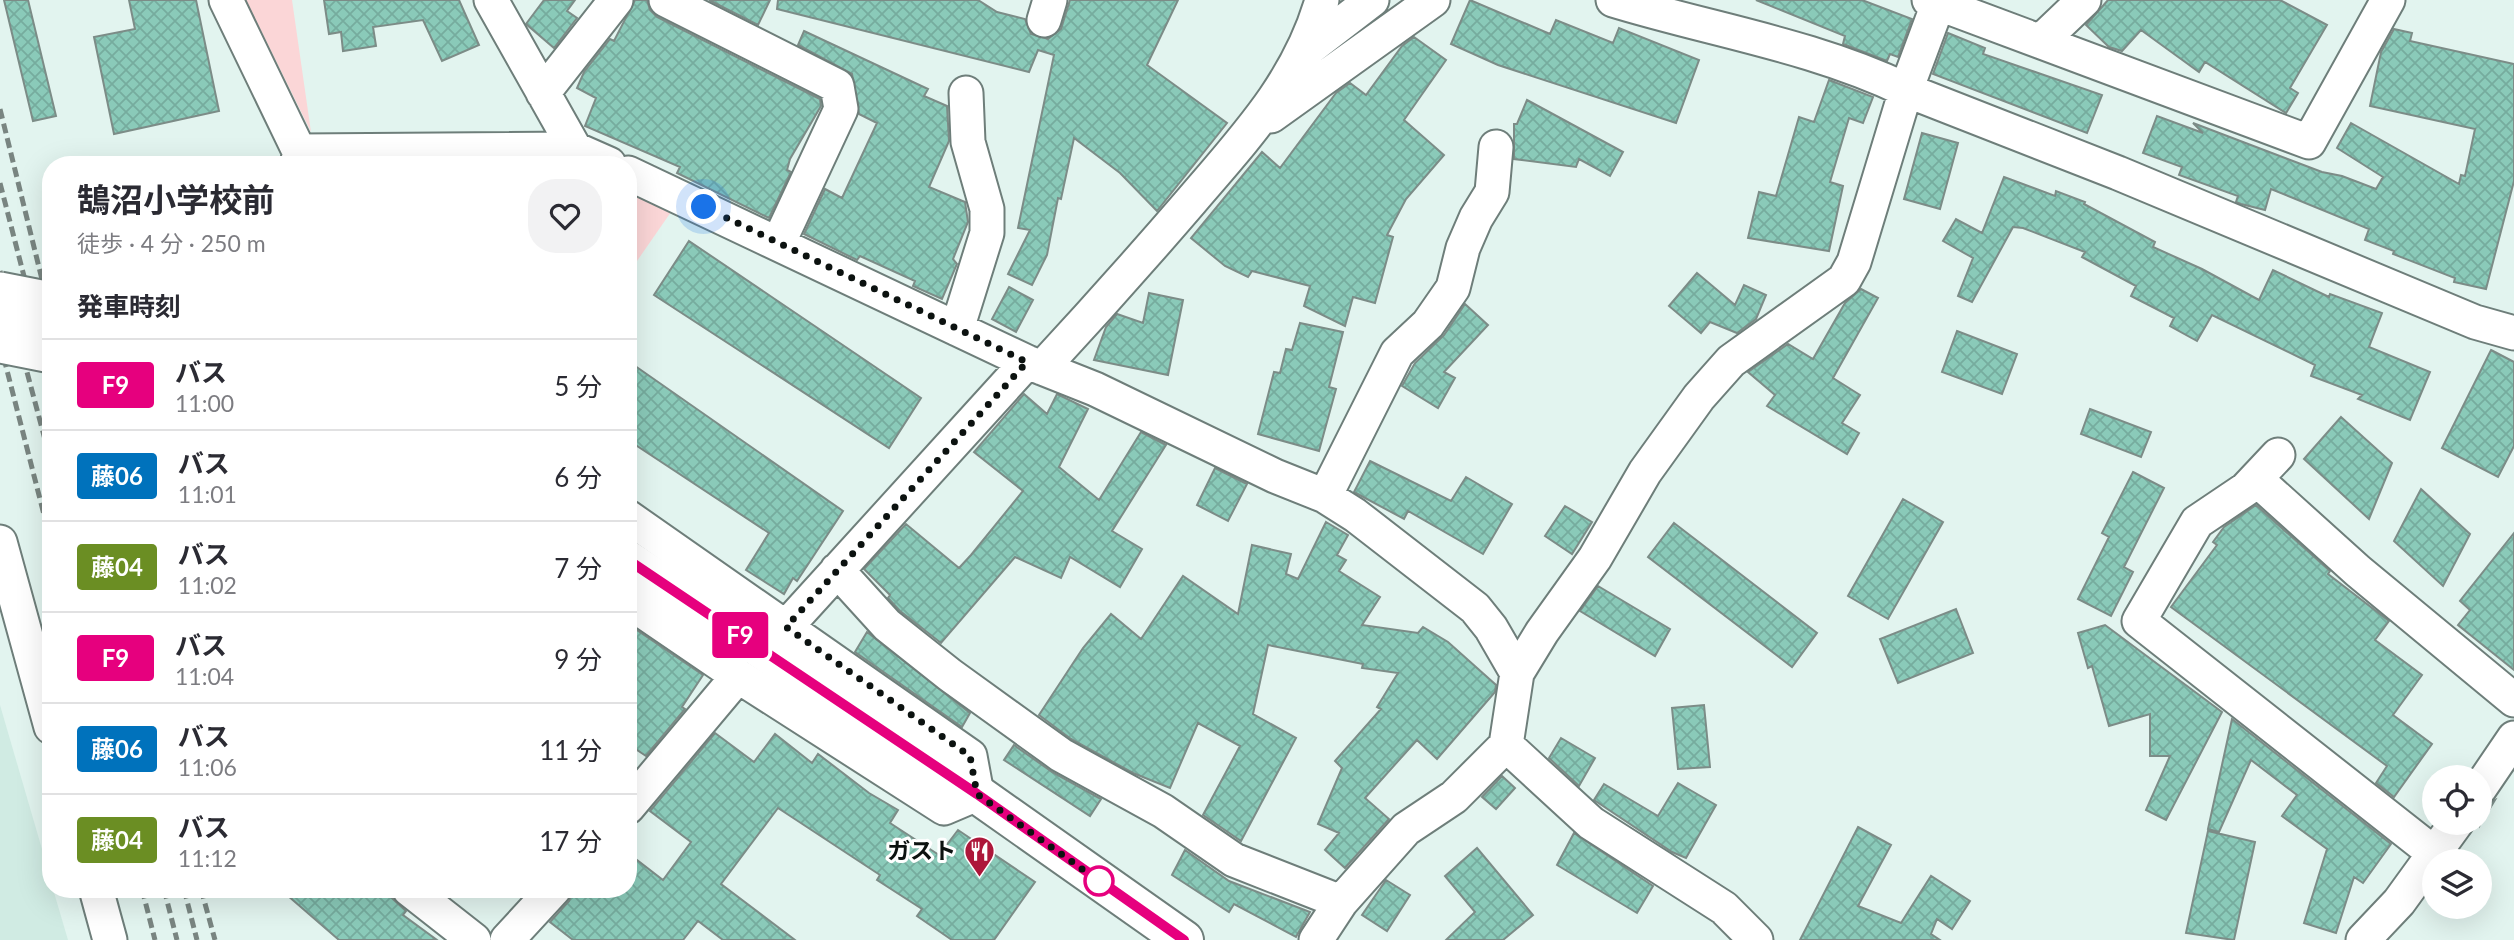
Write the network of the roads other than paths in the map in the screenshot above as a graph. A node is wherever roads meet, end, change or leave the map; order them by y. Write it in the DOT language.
graph roads {
  1 [pos="226,0"];
  2 [pos="491,0"];
  3 [pos="616,0"];
  4 [pos="666,0"];
  5 [pos="1322,0"];
  6 [pos="1372,0"];
  7 [pos="1433,0"];
  8 [pos="1613,0"];
  9 [pos="2084,0"];
  10 [pos="2388,0"];
  11 [pos="1933,2"];
  12 [pos="2041,41"];
  13 [pos="1301,55"];
  14 [pos="1906,90"];
  15 [pos="543,93"];
  16 [pos="966,93"];
  17 [pos="1257,125"];
  18 [pos="1496,147"];
  19 [pos="575,149"];
  20 [pos="297,156"];
  21 [pos="360,156"];
  22 [pos="590,156"];
  23 [pos="637,177"];
  24 [pos="778,244"];
  25 [pos="0,289"];
  26 [pos="42,297"];
  27 [pos="0,319"];
  28 [pos="42,328"];
  29 [pos="957,329"];
  30 [pos="2514,333"];
  31 [pos="0,346"];
  32 [pos="42,354"];
  33 [pos="1034,365"];
  34 [pos="1325,496"];
  35 [pos="637,523"];
  36 [pos="0,542"];
  37 [pos="637,566"];
  38 [pos="837,570"];
  39 [pos="637,607"];
  40 [pos="786,627"];
  41 [pos="1517,673"];
  42 [pos="738,676"];
  43 [pos="42,680"];
  44 [pos="2514,700"];
  45 [pos="2514,737"];
  46 [pos="1506,745"];
  47 [pos="2492,770"];
  48 [pos="977,794"];
  49 [pos="637,796"];
  50 [pos="2429,849"];
  51 [pos="2422,871"];
  52 [pos="98,898"];
  53 [pos="420,898"];
  54 [pos="546,898"];
  55 [pos="1341,902"];
  56 [pos="110,940"];
  57 [pos="474,940"];
  58 [pos="508,940"];
  59 [pos="1184,940"];
  60 [pos="1315,940"];
  61 [pos="1756,940"];
  62 [pos="2364,940"];
  1 -- 20 [label="street"];
  2 -- 15 [label="street"];
  3 -- 15 [label="street"];
  4 -- 24 [label="street"];
  5 -- 13 [label="street"];
  6 -- 13 [label="street"];
  7 -- 17 [label="street"];
  8 -- 14 [label="street"];
  9 -- 12 [label="street"];
  10 -- 12 [label="street"];
  11 -- 12 [label="street"];
  11 -- 14 [label="street"];
  13 -- 17 [label="street"];
  14 -- 30 [label="street"];
  14 -- 41 [label="street"];
  15 -- 19 [label="street"];
  16 -- 29 [label="street"];
  17 -- 33 [label="street"];
  18 -- 34 [label="street"];
  19 -- 21 [label="street"];
  19 -- 22 [label="street"];
  23 -- 24 [label="street"];
  24 -- 29 [label="street"];
  25 -- 26 [label="street, bridge"];
  27 -- 28 [label="main road, bridge"];
  29 -- 33 [label="street"];
  31 -- 32 [label="street, bridge"];
  33 -- 34 [label="street"];
  33 -- 38 [label="street"];
  34 -- 41 [label="street"];
  35 -- 40 [label="street"];
  36 -- 43 [label="street"];
  37 -- 48 [label="main road"];
  38 -- 40 [label="street"];
  38 -- 55 [label="street"];
  39 -- 42 [label="street"];
  40 -- 48 [label="street"];
  41 -- 46 [label="street"];
  42 -- 48 [label="street"];
  42 -- 49 [label="street"];
  44 -- 50 [label="street"];
  45 -- 47 [label="street"];
  46 -- 55 [label="street"];
  46 -- 61 [label="street"];
  48 -- 59 [label="main road"];
  51 -- 62 [label="street"];
  52 -- 56 [label="street"];
  53 -- 57 [label="street"];
  54 -- 58 [label="street"];
  55 -- 60 [label="street"];
}
